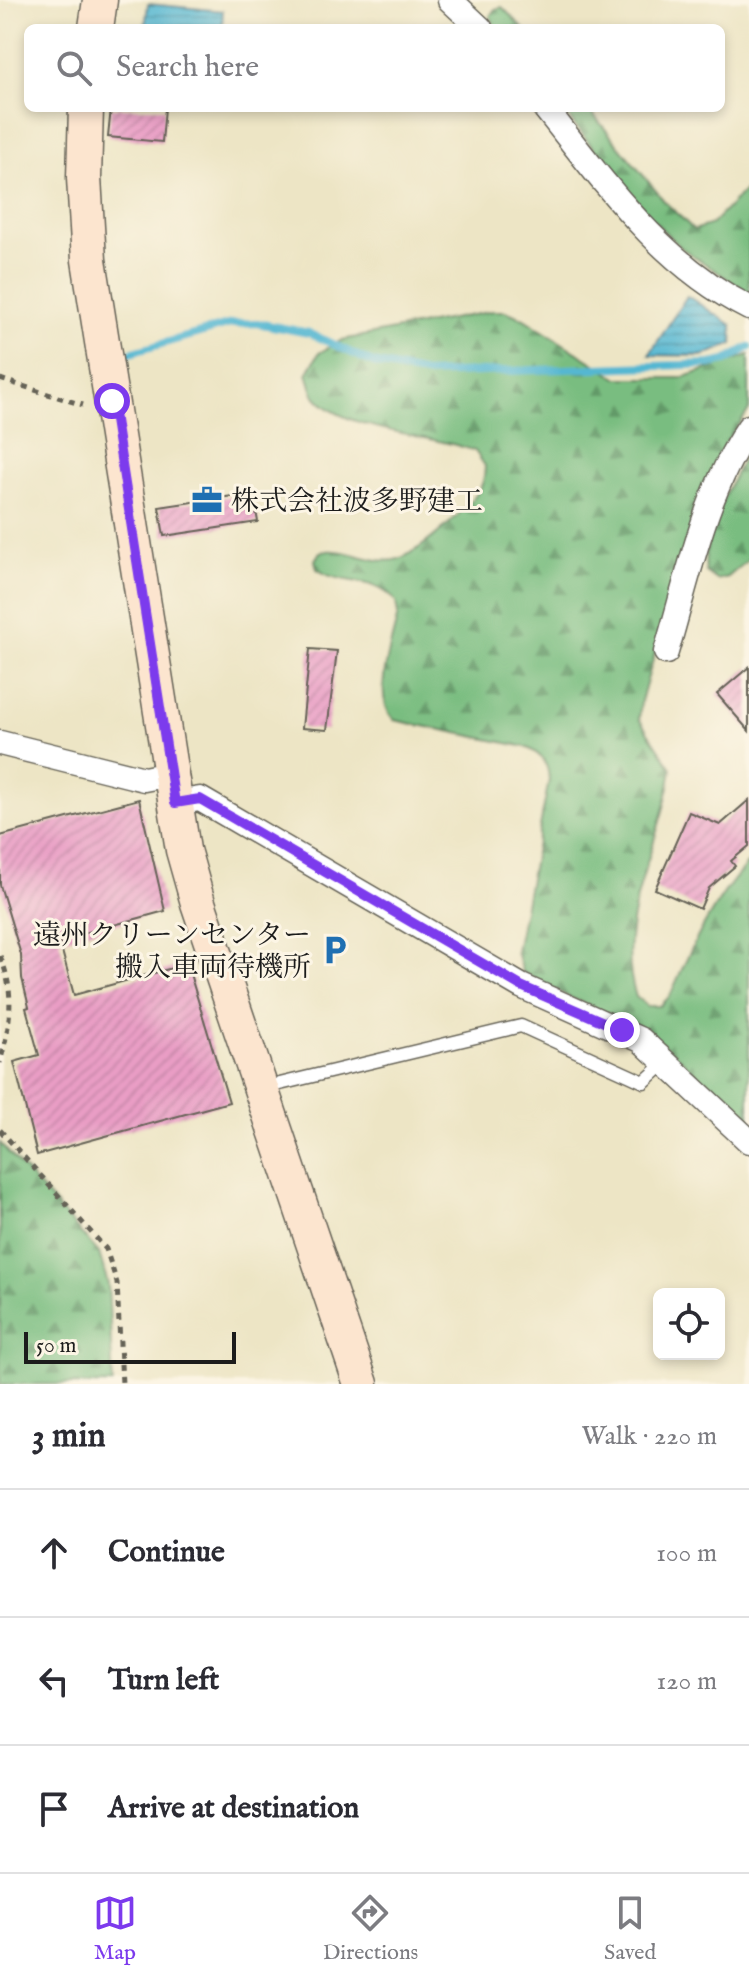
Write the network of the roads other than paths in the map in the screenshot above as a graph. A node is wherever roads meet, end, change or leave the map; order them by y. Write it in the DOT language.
graph roads {
  1 [pos="100,0"];
  2 [pos="450,0"];
  3 [pos="97,24"];
  4 [pos="476,24"];
  5 [pos="86,112"];
  6 [pos="548,112"];
  7 [pos="749,308"];
  8 [pos="749,427"];
  9 [pos="666,652"];
  10 [pos="0,743"];
  11 [pos="172,788"];
  12 [pos="667,1061"];
  13 [pos="261,1089"];
  14 [pos="749,1141"];
  15 [pos="361,1384"];
  1 -- 3 [label="street"];
  2 -- 4 [label="street"];
  5 -- 11 [label="street"];
  6 -- 7 [label="street"];
  8 -- 9 [label="street"];
  10 -- 11 [label="street"];
  11 -- 12 [label="street"];
  11 -- 13 [label="street"];
  12 -- 13 [label="lane"];
  12 -- 14 [label="street"];
  13 -- 15 [label="street"];
}
